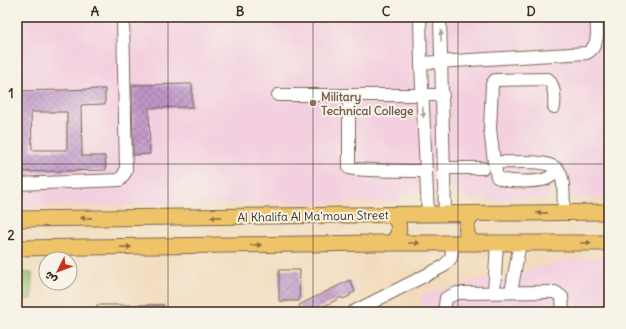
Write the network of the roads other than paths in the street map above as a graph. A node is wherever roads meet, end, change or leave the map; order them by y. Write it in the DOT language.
graph roads {
  1 [pos="123,17"];
  2 [pos="420,17"];
  3 [pos="440,17"];
  4 [pos="596,17"];
  5 [pos="421,63"];
  6 [pos="442,63"];
  7 [pos="278,95"];
  8 [pos="443,95"];
  9 [pos="349,96"];
  10 [pos="422,96"];
  11 [pos="554,107"];
  12 [pos="494,162"];
  13 [pos="445,168"];
  14 [pos="483,168"];
  15 [pos="558,169"];
  16 [pos="426,171"];
  17 [pos="17,184"];
  18 [pos="564,212"];
  19 [pos="609,212"];
  20 [pos="428,214"];
  21 [pos="445,214"];
  22 [pos="475,214"];
  23 [pos="391,215"];
  24 [pos="17,219"];
  25 [pos="390,243"];
  26 [pos="453,243"];
  27 [pos="473,243"];
  28 [pos="497,243"];
  29 [pos="520,243"];
  30 [pos="609,243"];
  31 [pos="17,248"];
  32 [pos="494,292"];
  33 [pos="511,292"];
  34 [pos="352,312"];
  35 [pos="444,312"];
  36 [pos="563,312"];
  1 -- 17 [label="lane"];
  2 -- 5 [label="lane"];
  6 -- 3 [label="lane, one-way"];
  4 -- 6 [label="lane"];
  5 -- 6 [label="lane"];
  5 -- 10 [label="lane"];
  6 -- 8 [label="lane"];
  7 -- 9 [label="lane"];
  8 -- 10 [label="lane"];
  8 -- 13 [label="lane"];
  9 -- 10 [label="lane"];
  9 -- 16 [label="lane"];
  10 -- 16 [label="lane, one-way"];
  11 -- 12 [label="lane"];
  12 -- 15 [label="lane"];
  12 -- 15 [label="lane"];
  13 -- 14 [label="lane"];
  13 -- 21 [label="lane"];
  15 -- 18 [label="lane"];
  16 -- 20 [label="lane"];
  18 -- 19 [label="main road, Al Khalifa Al Ma'moun Street"];
  18 -- 22 [label="main road, Al Khalifa Al Ma'moun Street, one-way"];
  20 -- 21 [label="main road, Al Khalifa Al Ma'moun Street"];
  20 -- 23 [label="main road, Al Khalifa Al Ma'moun Street"];
  21 -- 22 [label="main road, Al Khalifa Al Ma'moun Street"];
  22 -- 27 [label="main road"];
  23 -- 24 [label="main road, Al Khalifa Al Ma'moun Street, one-way"];
  23 -- 25 [label="main road"];
  25 -- 26 [label="main road, one-way"];
  31 -- 25 [label="main road, one-way"];
  26 -- 27 [label="main road"];
  26 -- 34 [label="lane"];
  27 -- 28 [label="main road"];
  28 -- 29 [label="main road"];
  28 -- 32 [label="lane"];
  29 -- 30 [label="main road, one-way"];
  29 -- 33 [label="lane"];
  32 -- 33 [label="lane"];
  32 -- 35 [label="lane"];
  33 -- 36 [label="lane"];
}
